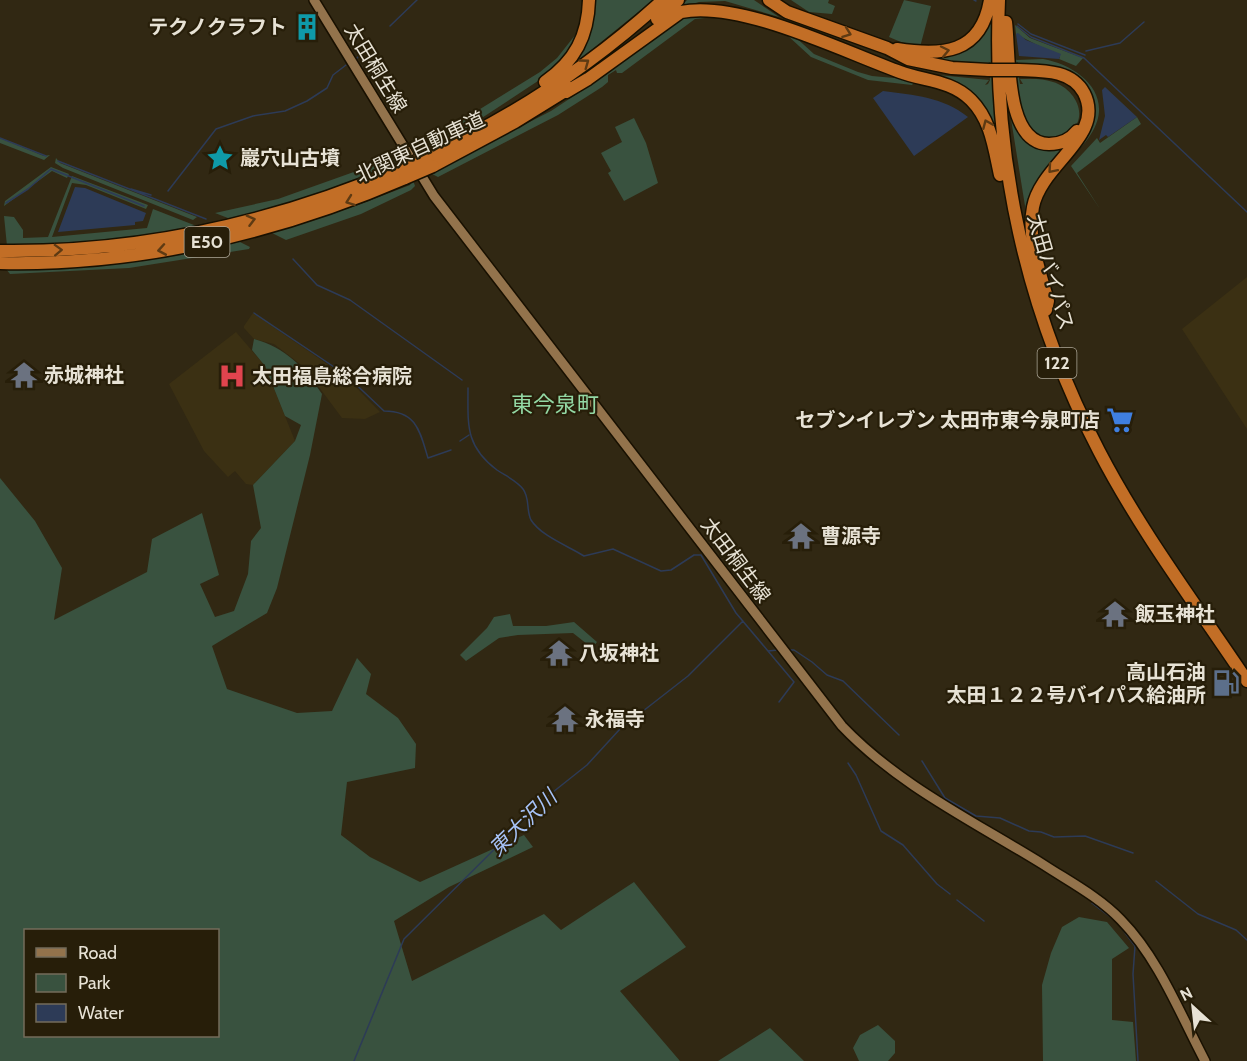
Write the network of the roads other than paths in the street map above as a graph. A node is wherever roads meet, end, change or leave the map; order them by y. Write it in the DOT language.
graph roads {
  1 [pos="314,0"];
  2 [pos="589,0"];
  3 [pos="663,0"];
  4 [pos="678,0"];
  5 [pos="758,0"];
  6 [pos="769,0"];
  7 [pos="786,0"];
  8 [pos="990,0"];
  9 [pos="999,0"];
  10 [pos="1008,0"];
  11 [pos="1006,22"];
  12 [pos="804,24"];
  13 [pos="887,48"];
  14 [pos="880,63"];
  15 [pos="1018,72"];
  16 [pos="989,73"];
  17 [pos="566,92"];
  18 [pos="444,148"];
  19 [pos="430,161"];
  20 [pos="402,174"];
  21 [pos="1019,240"];
  22 [pos="0,251"];
  23 [pos="0,263"];
  24 [pos="1046,310"];
  25 [pos="1247,668"];
  26 [pos="1247,681"];
  27 [pos="1205,1061"];
  1 -- 27 [label="main road, 太田桐生線"];
  2 -- 18 [label="highway"];
  18 -- 3 [label="highway, 北関東自動車道 / E50, one-way"];
  4 -- 17 [label="highway, 北関東自動車道 / E50"];
  5 -- 12 [label="highway"];
  6 -- 12 [label="highway"];
  7 -- 12 [label="highway"];
  13 -- 8 [label="highway, one-way"];
  9 -- 21 [label="highway, 太田バイパス / 122"];
  10 -- 11 [label="highway, 太田バイパス / 122"];
  11 -- 15 [label="highway"];
  11 -- 24 [label="highway, 太田バイパス / 122"];
  12 -- 13 [label="highway, one-way"];
  12 -- 14 [label="highway"];
  12 -- 17 [label="highway"];
  13 -- 16 [label="highway"];
  14 -- 16 [label="highway"];
  21 -- 14 [label="highway, one-way"];
  15 -- 16 [label="highway"];
  15 -- 24 [label="highway, one-way"];
  17 -- 19 [label="highway, 北関東自動車道 / E50"];
  18 -- 19 [label="highway, 北関東自動車道 / E50"];
  19 -- 20 [label="highway, 北関東自動車道 / E50, bridge"];
  22 -- 20 [label="highway, 北関東自動車道 / E50, one-way"];
  20 -- 23 [label="highway, 北関東自動車道 / E50, one-way"];
  21 -- 26 [label="highway, 太田バイパス / 122"];
  24 -- 25 [label="highway, 太田バイパス / 122"];
}
